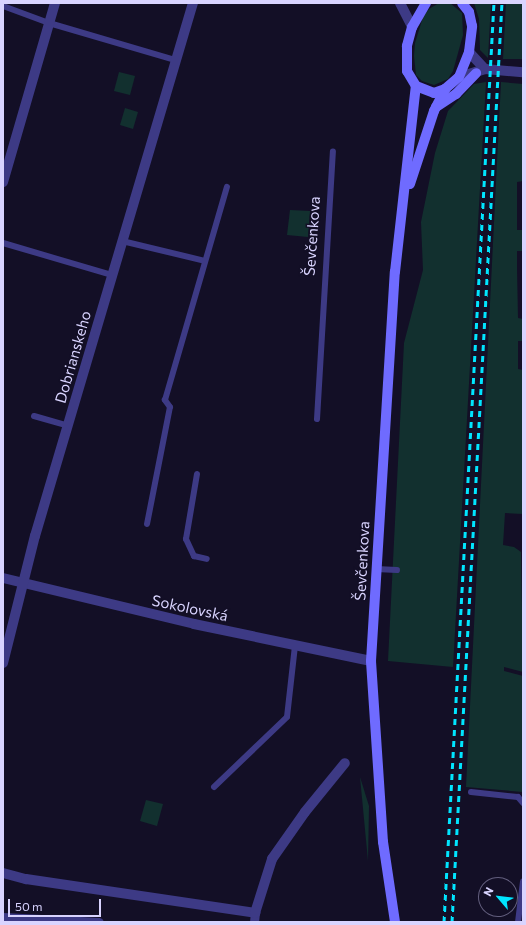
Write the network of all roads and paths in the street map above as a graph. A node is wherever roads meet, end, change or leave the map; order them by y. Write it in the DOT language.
graph roads {
  1 [pos="55,3"];
  2 [pos="193,3"];
  3 [pos="400,3"];
  4 [pos="426,3"];
  5 [pos="462,3"];
  6 [pos="3,6"];
  7 [pos="50,23"];
  8 [pos="412,27"];
  9 [pos="469,52"];
  10 [pos="175,60"];
  11 [pos="481,71"];
  12 [pos="523,72"];
  13 [pos="459,78"];
  14 [pos="416,86"];
  15 [pos="445,89"];
  16 [pos="436,107"];
  17 [pos="333,151"];
  18 [pos="3,182"];
  19 [pos="227,187"];
  20 [pos="404,202"];
  21 [pos="122,241"];
  22 [pos="3,243"];
  23 [pos="205,261"];
  24 [pos="112,275"];
  25 [pos="34,416"];
  26 [pos="317,419"];
  27 [pos="69,426"];
  28 [pos="197,474"];
  29 [pos="147,524"];
  30 [pos="207,558"];
  31 [pos="376,569"];
  32 [pos="397,570"];
  33 [pos="3,578"];
  34 [pos="23,583"];
  35 [pos="295,646"];
  36 [pos="371,661"];
  37 [pos="3,663"];
  38 [pos="345,764"];
  39 [pos="214,787"];
  40 [pos="471,792"];
  41 [pos="523,803"];
  42 [pos="3,873"];
  43 [pos="523,881"];
  44 [pos="3,917"];
  45 [pos="254,917"];
  46 [pos="99,922"];
  47 [pos="395,922"];
  48 [pos="518,922"];
  1 -- 7 [label="street"];
  2 -- 10 [label="street, Dobrianskeho"];
  3 -- 8 [label="street"];
  4 -- 8 [label="main road"];
  5 -- 9 [label="main road"];
  6 -- 7 [label="lane"];
  7 -- 10 [label="lane"];
  7 -- 18 [label="street"];
  8 -- 14 [label="main road"];
  9 -- 11 [label="street"];
  9 -- 13 [label="main road"];
  10 -- 21 [label="street, Dobrianskeho"];
  11 -- 12 [label="street"];
  11 -- 13 [label="street"];
  11 -- 16 [label="main road"];
  13 -- 15 [label="main road, Ševčenkova"];
  14 -- 15 [label="main road"];
  14 -- 20 [label="main road, Ševčenkova"];
  15 -- 16 [label="main road, Ševčenkova"];
  16 -- 20 [label="main road, Ševčenkova"];
  17 -- 26 [label="lane, Ševčenkova"];
  19 -- 23 [label="lane"];
  20 -- 31 [label="main road, Ševčenkova"];
  21 -- 23 [label="lane"];
  21 -- 24 [label="street, Dobrianskeho"];
  22 -- 24 [label="lane"];
  23 -- 29 [label="lane"];
  24 -- 27 [label="street, Dobrianskeho"];
  25 -- 27 [label="lane"];
  27 -- 34 [label="street, Dobrianskeho"];
  28 -- 30 [label="lane"];
  31 -- 32 [label="lane"];
  31 -- 36 [label="main road, Ševčenkova"];
  33 -- 34 [label="street, Sokolovská"];
  34 -- 35 [label="street, Sokolovská"];
  34 -- 37 [label="street, Dobrianskeho"];
  35 -- 36 [label="street, Sokolovská"];
  35 -- 39 [label="lane"];
  36 -- 47 [label="main road, Ševčenkova"];
  38 -- 45 [label="street"];
  40 -- 41 [label="lane"];
  42 -- 45 [label="street"];
  43 -- 48 [label="lane"];
  44 -- 46 [label="street"];
}
